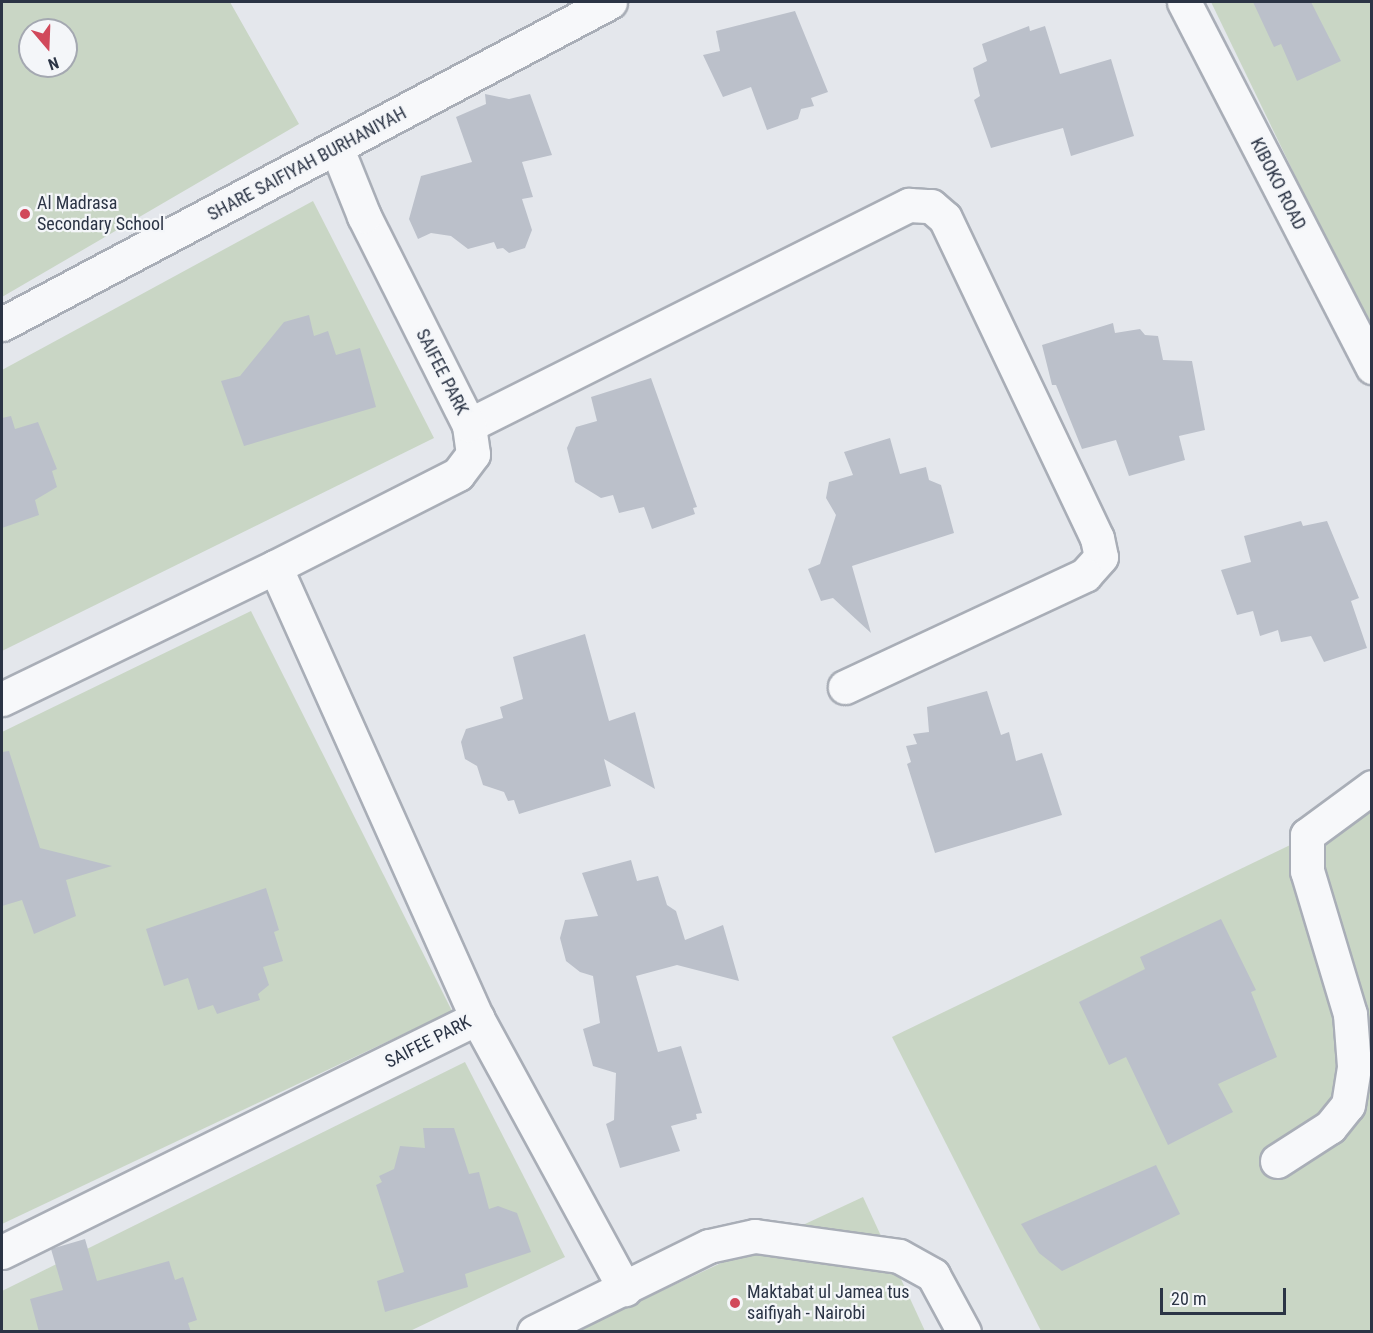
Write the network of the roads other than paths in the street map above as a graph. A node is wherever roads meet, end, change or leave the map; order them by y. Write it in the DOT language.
graph roads {
  1 [pos="610,2"];
  2 [pos="1184,2"];
  3 [pos="337,149"];
  4 [pos="2,324"];
  5 [pos="1371,367"];
  6 [pos="469,425"];
  7 [pos="275,567"];
  8 [pos="845,687"];
  9 [pos="2,699"];
  10 [pos="1371,787"];
  11 [pos="477,1018"];
  12 [pos="1277,1161"];
  13 [pos="2,1252"];
  14 [pos="625,1289"];
  15 [pos="534,1332"];
  16 [pos="964,1332"];
  1 -- 3 [label="street, SHARE SAIFIYAH BURHANIYAH"];
  2 -- 5 [label="street, KIBOKO ROAD"];
  3 -- 4 [label="street, SHARE SAIFIYAH BURHANIYAH"];
  3 -- 6 [label="street, SAIFEE PARK"];
  6 -- 7 [label="street, SAIFEE PARK"];
  6 -- 8 [label="street"];
  7 -- 9 [label="street, SAIFEE PARK"];
  7 -- 11 [label="street, SAIFEE PARK"];
  10 -- 12 [label="street"];
  11 -- 13 [label="street, SAIFEE PARK"];
  11 -- 14 [label="street"];
  14 -- 15 [label="street"];
  14 -- 16 [label="street"];
}
